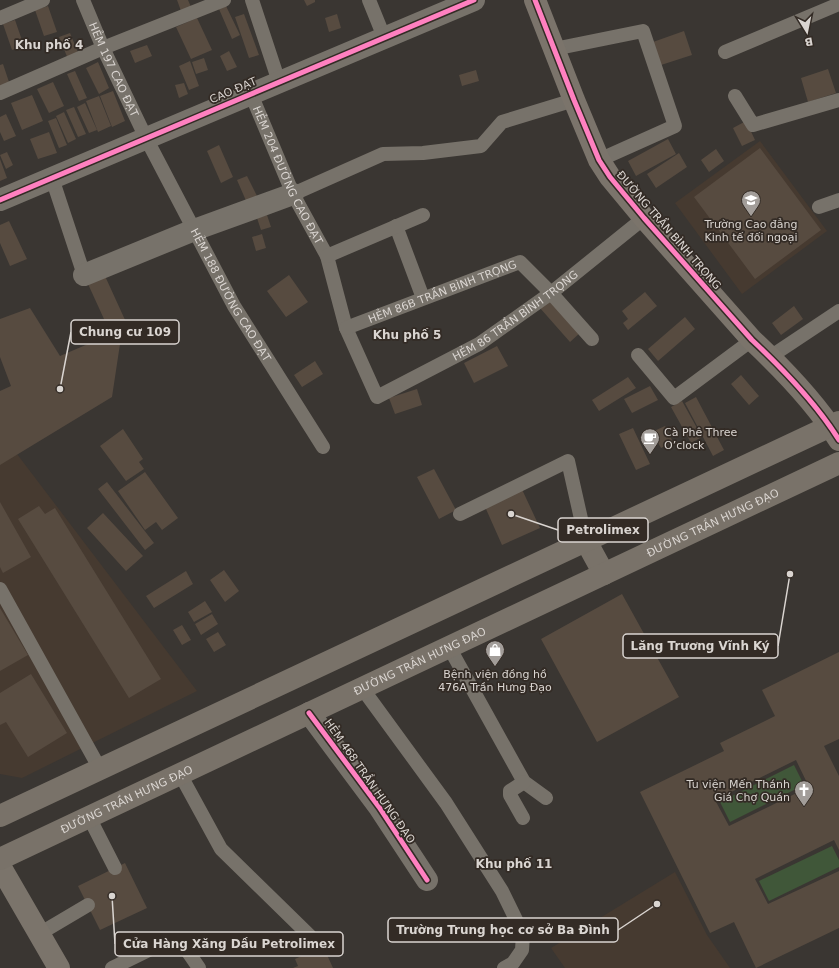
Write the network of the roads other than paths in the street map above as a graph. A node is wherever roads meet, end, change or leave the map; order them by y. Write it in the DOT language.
graph roads {
  1 [pos="43,0"];
  2 [pos="83,0"];
  3 [pos="224,0"];
  4 [pos="252,0"];
  5 [pos="369,0"];
  6 [pos="474,0"];
  7 [pos="535,0"];
  8 [pos="839,4"];
  9 [pos="0,18"];
  10 [pos="384,37"];
  11 [pos="103,48"];
  12 [pos="554,49"];
  13 [pos="725,52"];
  14 [pos="278,82"];
  15 [pos="0,93"];
  16 [pos="251,94"];
  17 [pos="735,96"];
  18 [pos="574,100"];
  19 [pos="839,100"];
  20 [pos="146,138"];
  21 [pos="599,160"];
  22 [pos="52,178"];
  23 [pos="293,194"];
  24 [pos="0,200"];
  25 [pos="839,200"];
  26 [pos="819,207"];
  27 [pos="423,215"];
  28 [pos="644,218"];
  29 [pos="396,226"];
  30 [pos="194,230"];
  31 [pos="327,256"];
  32 [pos="84,275"];
  33 [pos="551,293"];
  34 [pos="424,298"];
  35 [pos="839,311"];
  36 [pos="346,328"];
  37 [pos="592,339"];
  38 [pos="752,340"];
  39 [pos="638,355"];
  40 [pos="770,357"];
  41 [pos="377,397"];
  42 [pos="836,429"];
  43 [pos="323,447"];
  44 [pos="839,463"];
  45 [pos="460,514"];
  46 [pos="586,541"];
  47 [pos="604,574"];
  48 [pos="0,589"];
  49 [pos="449,647"];
  50 [pos="362,688"];
  51 [pos="310,713"];
  52 [pos="100,769"];
  53 [pos="180,774"];
  54 [pos="524,782"];
  55 [pos="546,798"];
  56 [pos="0,816"];
  57 [pos="90,817"];
  58 [pos="523,818"];
  59 [pos="0,859"];
  60 [pos="0,866"];
  61 [pos="115,868"];
  62 [pos="426,880"];
  63 [pos="88,905"];
  64 [pos="40,934"];
  65 [pos="310,936"];
  66 [pos="59,968"];
  67 [pos="112,968"];
  68 [pos="199,968"];
  69 [pos="504,968"];
  1 -- 9 [label="lane"];
  2 -- 11 [label="lane, HẺM 197 CAO ĐẠT"];
  3 -- 11 [label="lane"];
  4 -- 14 [label="lane"];
  5 -- 10 [label="lane"];
  6 -- 10 [label="street, CAO ĐẠT"];
  7 -- 12 [label="street, ĐƯỜNG TRẦN BÌNH TRỌNG"];
  8 -- 13 [label="lane"];
  10 -- 14 [label="street, CAO ĐẠT"];
  11 -- 15 [label="lane"];
  11 -- 20 [label="lane, HẺM 197 CAO ĐẠT"];
  12 -- 18 [label="street, ĐƯỜNG TRẦN BÌNH TRỌNG"];
  12 -- 21 [label="lane"];
  14 -- 16 [label="street, CAO ĐẠT"];
  16 -- 20 [label="street, CAO ĐẠT"];
  16 -- 23 [label="lane, HẺM 204 ĐƯỜNG CAO ĐẠT"];
  17 -- 19 [label="lane"];
  18 -- 21 [label="street, ĐƯỜNG TRẦN BÌNH TRỌNG"];
  18 -- 23 [label="lane"];
  20 -- 22 [label="street, CAO ĐẠT"];
  20 -- 30 [label="lane, HẺM 188 ĐƯỜNG CAO ĐẠT"];
  21 -- 28 [label="street, ĐƯỜNG TRẦN BÌNH TRỌNG"];
  22 -- 24 [label="street, CAO ĐẠT"];
  22 -- 32 [label="lane"];
  23 -- 30 [label="street"];
  23 -- 31 [label="lane, HẺM 204 ĐƯỜNG CAO ĐẠT"];
  25 -- 26 [label="lane"];
  27 -- 29 [label="lane, HẺM 204 ĐƯỜNG CAO ĐẠT"];
  28 -- 33 [label="lane, HẺM 86 TRẦN BÌNH TRỌNG"];
  28 -- 38 [label="street, ĐƯỜNG TRẦN BÌNH TRỌNG"];
  29 -- 31 [label="lane, HẺM 204 ĐƯỜNG CAO ĐẠT"];
  29 -- 34 [label="lane"];
  30 -- 32 [label="street"];
  30 -- 43 [label="lane, HẺM 188 ĐƯỜNG CAO ĐẠT"];
  31 -- 36 [label="lane, HẺM 204 ĐƯỜNG CAO ĐẠT"];
  33 -- 34 [label="lane, HẺM 86B TRẦN BÌNH TRỌNG"];
  33 -- 37 [label="lane"];
  33 -- 41 [label="lane, HẺM 86 TRẦN BÌNH TRỌNG"];
  34 -- 36 [label="lane, HẺM 86B TRẦN BÌNH TRỌNG"];
  35 -- 40 [label="lane"];
  36 -- 41 [label="lane, HẺM 204 ĐƯỜNG CAO ĐẠT"];
  38 -- 39 [label="lane"];
  38 -- 40 [label="street, ĐƯỜNG TRẦN BÌNH TRỌNG"];
  40 -- 42 [label="street, ĐƯỜNG TRẦN BÌNH TRỌNG"];
  42 -- 46 [label="main road"];
  44 -- 47 [label="main road, ĐƯỜNG TRẦN HƯNG ĐẠO"];
  45 -- 46 [label="lane"];
  46 -- 47 [label="main road"];
  46 -- 52 [label="main road"];
  47 -- 49 [label="main road, ĐƯỜNG TRẦN HƯNG ĐẠO"];
  48 -- 52 [label="lane"];
  49 -- 50 [label="main road, ĐƯỜNG TRẦN HƯNG ĐẠO"];
  49 -- 54 [label="lane"];
  50 -- 51 [label="main road, ĐƯỜNG TRẦN HƯNG ĐẠO"];
  50 -- 69 [label="lane"];
  51 -- 53 [label="main road, ĐƯỜNG TRẦN HƯNG ĐẠO"];
  51 -- 62 [label="street, HẺM 468 TRẦN HƯNG ÐẠO"];
  52 -- 56 [label="main road"];
  53 -- 57 [label="main road, ĐƯỜNG TRẦN HƯNG ĐẠO"];
  53 -- 65 [label="lane"];
  54 -- 55 [label="lane"];
  54 -- 58 [label="lane"];
  57 -- 59 [label="main road, ĐƯỜNG TRẦN HƯNG ĐẠO"];
  57 -- 61 [label="lane"];
  60 -- 64 [label="street"];
  63 -- 64 [label="lane"];
  64 -- 66 [label="street"];
  67 -- 68 [label="lane"];
}
